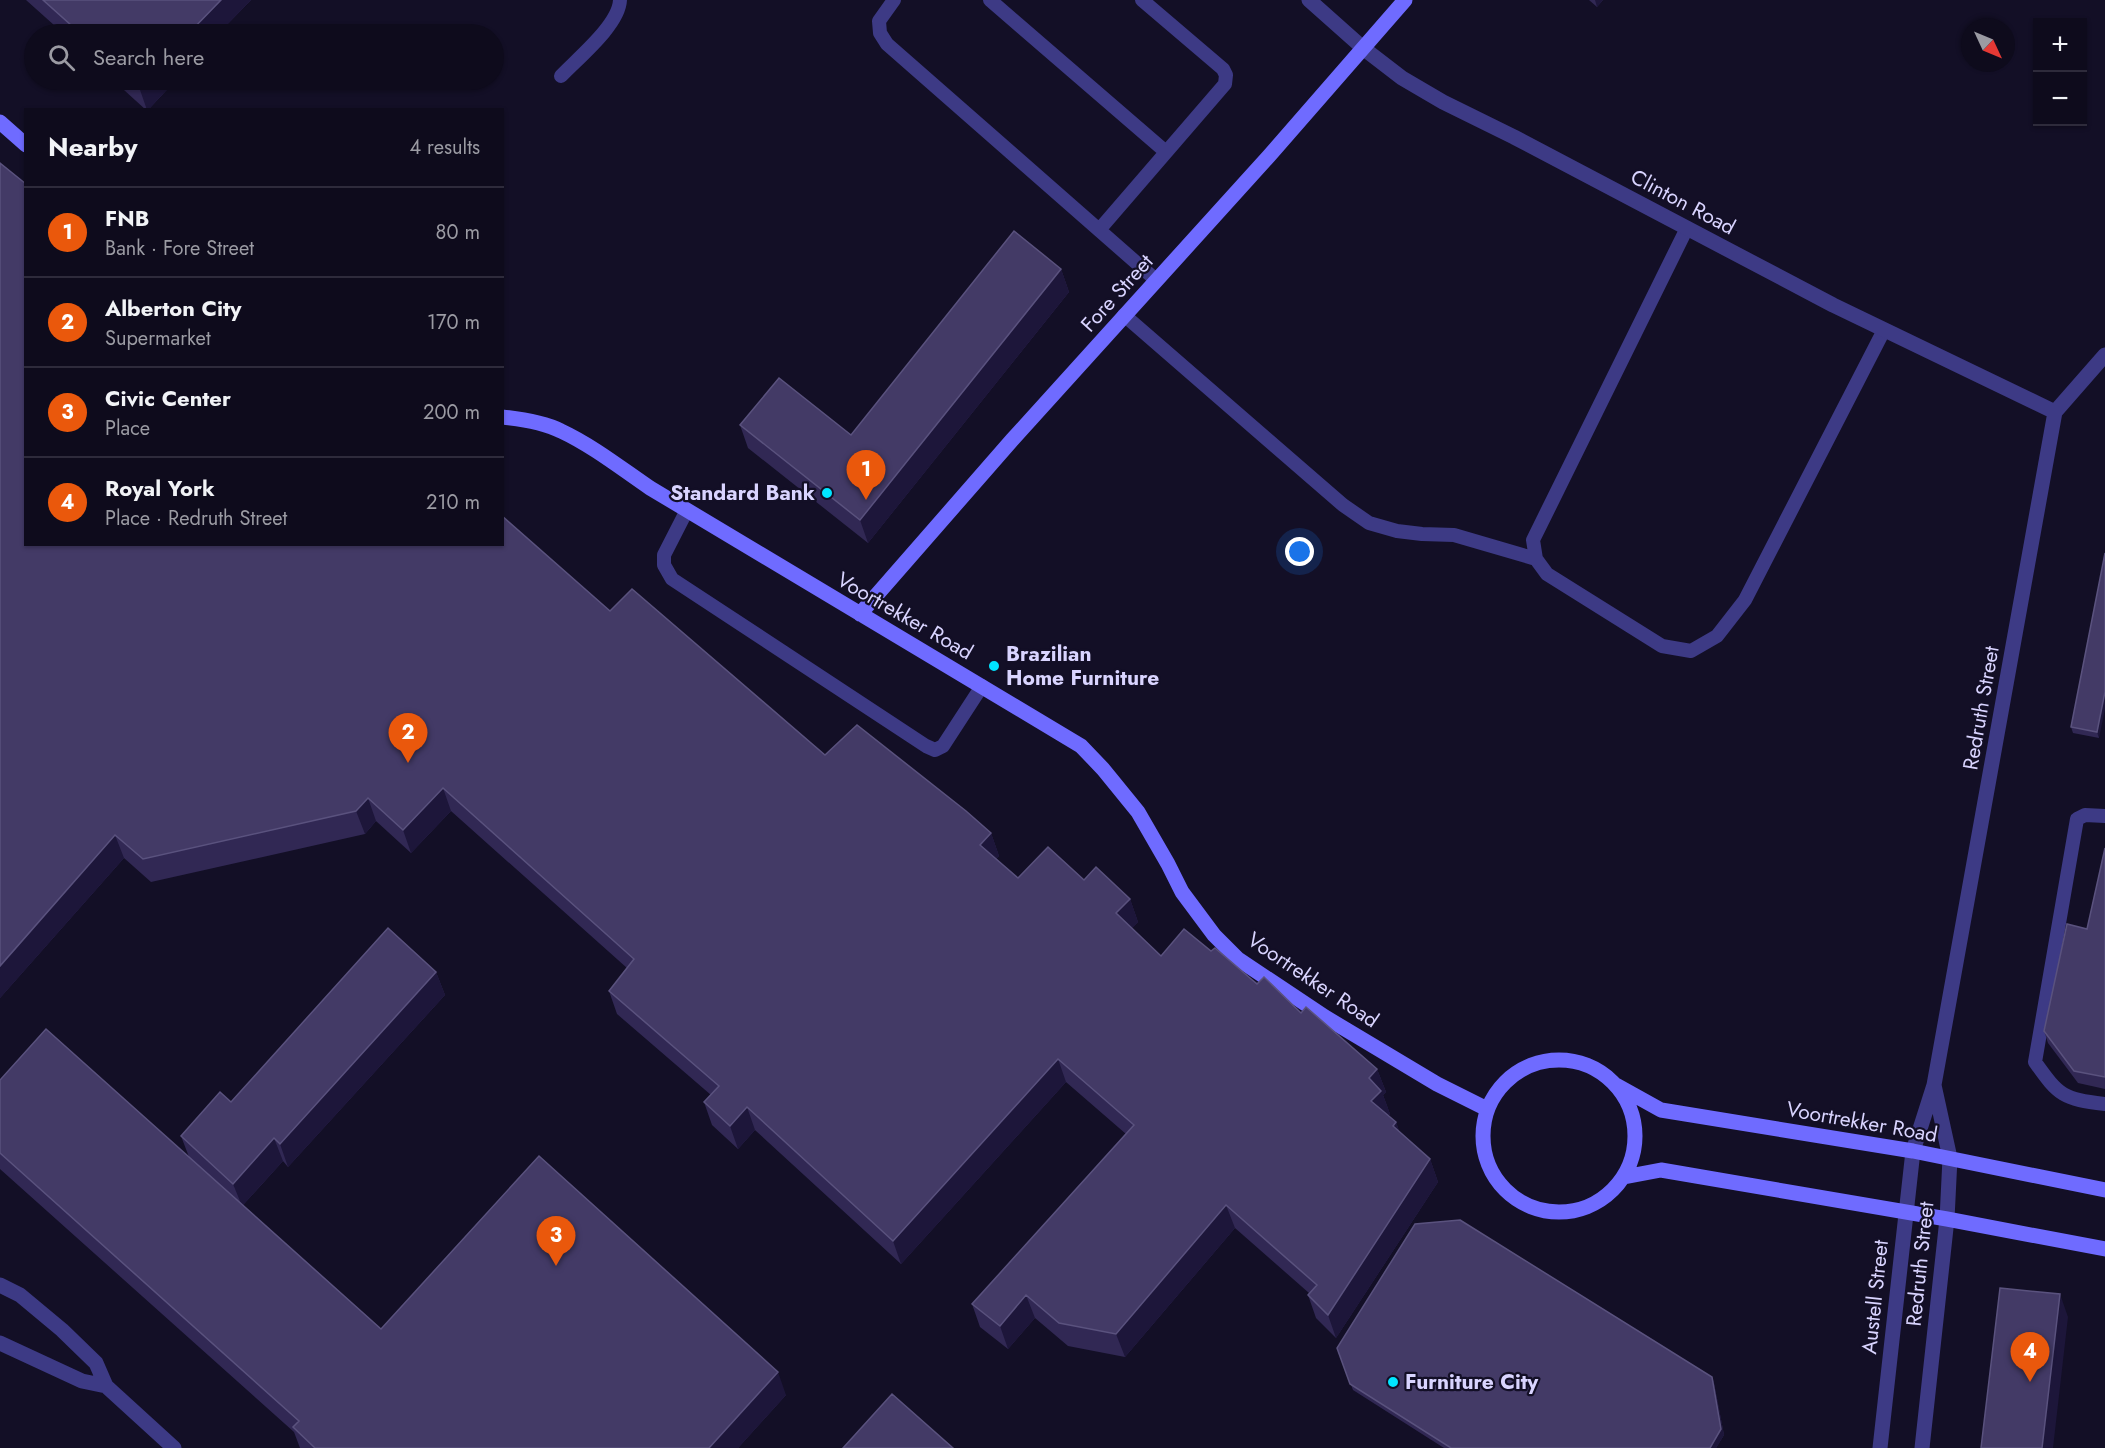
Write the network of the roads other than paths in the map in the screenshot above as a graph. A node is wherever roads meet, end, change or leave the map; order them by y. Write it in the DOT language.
graph roads {
  1 [pos="620,0"];
  2 [pos="894,0"];
  3 [pos="990,0"];
  4 [pos="1142,0"];
  5 [pos="1309,0"];
  6 [pos="1405,0"];
  7 [pos="1363,48"];
  8 [pos="561,76"];
  9 [pos="0,122"];
  10 [pos="24,143"];
  11 [pos="1166,152"];
  12 [pos="1687,228"];
  13 [pos="1099,230"];
  14 [pos="1156,280"];
  15 [pos="1125,315"];
  16 [pos="1884,330"];
  17 [pos="2105,356"];
  18 [pos="2055,412"];
  19 [pos="504,417"];
  20 [pos="687,510"];
  21 [pos="1536,559"];
  22 [pos="860,614"];
  23 [pos="982,686"];
  24 [pos="2105,816"];
  25 [pos="1616,1085"];
  26 [pos="1934,1085"];
  27 [pos="2105,1104"];
  28 [pos="1487,1109"];
  29 [pos="1913,1150"];
  30 [pos="1950,1158"];
  31 [pos="1624,1177"];
  32 [pos="2105,1190"];
  33 [pos="1906,1213"];
  34 [pos="1947,1219"];
  35 [pos="2105,1249"];
  36 [pos="0,1285"];
  37 [pos="0,1343"];
  38 [pos="106,1386"];
  39 [pos="174,1448"];
  40 [pos="1880,1448"];
  41 [pos="1922,1448"];
  1 -- 8 [label="lane"];
  2 -- 13 [label="lane"];
  3 -- 11 [label="lane"];
  4 -- 11 [label="lane"];
  5 -- 7 [label="street, Clinton Road"];
  6 -- 7 [label="street, Fore Street"];
  7 -- 12 [label="street, Clinton Road"];
  7 -- 14 [label="street, Fore Street"];
  9 -- 10 [label="street"];
  11 -- 13 [label="lane"];
  12 -- 16 [label="street, Clinton Road"];
  12 -- 21 [label="lane"];
  13 -- 14 [label="lane"];
  14 -- 15 [label="street, Fore Street"];
  15 -- 21 [label="lane"];
  15 -- 22 [label="street, Fore Street"];
  16 -- 18 [label="street, Clinton Road"];
  16 -- 21 [label="lane"];
  17 -- 18 [label="street"];
  18 -- 26 [label="street, Redruth Street"];
  19 -- 20 [label="street, Voortrekker Road"];
  20 -- 22 [label="street, Voortrekker Road"];
  20 -- 23 [label="lane"];
  22 -- 23 [label="street, Voortrekker Road"];
  23 -- 28 [label="street, Voortrekker Road"];
  24 -- 27 [label="lane"];
  25 -- 28 [label="street"];
  25 -- 29 [label="street, Voortrekker Road"];
  25 -- 31 [label="street"];
  26 -- 29 [label="street, Redruth Street"];
  26 -- 30 [label="street, Redruth Street"];
  28 -- 31 [label="street"];
  29 -- 30 [label="street, Voortrekker Road"];
  29 -- 33 [label="street, Austell Street"];
  30 -- 32 [label="street, Voortrekker Road"];
  30 -- 34 [label="street, Redruth Street"];
  31 -- 33 [label="street"];
  33 -- 34 [label="street"];
  33 -- 40 [label="street, Austell Street"];
  34 -- 35 [label="street"];
  34 -- 41 [label="street, Redruth Street"];
  36 -- 38 [label="street"];
  37 -- 38 [label="street"];
  38 -- 39 [label="street"];
}
